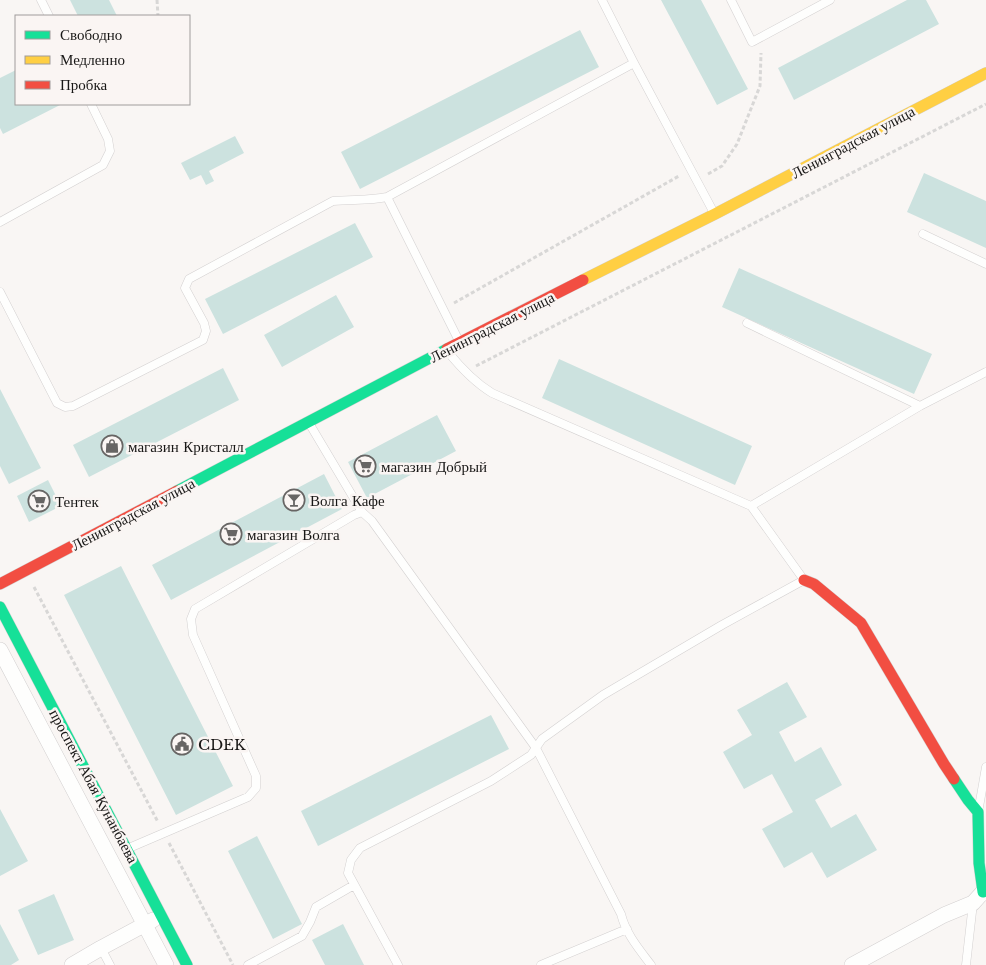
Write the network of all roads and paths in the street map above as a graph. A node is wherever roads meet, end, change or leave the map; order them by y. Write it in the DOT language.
graph roads {
  1 [pos="41,0"];
  2 [pos="157,0"];
  3 [pos="602,0"];
  4 [pos="731,0"];
  5 [pos="830,0"];
  6 [pos="48,15"];
  7 [pos="158,15"];
  8 [pos="761,37"];
  9 [pos="634,63"];
  10 [pos="986,73"];
  11 [pos="986,104"];
  12 [pos="91,105"];
  13 [pos="691,169"];
  14 [pos="697,181"];
  15 [pos="388,198"];
  16 [pos="715,214"];
  17 [pos="0,222"];
  18 [pos="924,234"];
  19 [pos="986,264"];
  20 [pos="0,292"];
  21 [pos="443,310"];
  22 [pos="747,322"];
  23 [pos="459,343"];
  24 [pos="446,350"];
  25 [pos="465,372"];
  26 [pos="986,372"];
  27 [pos="920,406"];
  28 [pos="309,422"];
  29 [pos="751,506"];
  30 [pos="362,512"];
  31 [pos="26,570"];
  32 [pos="804,580"];
  33 [pos="0,584"];
  34 [pos="0,606"];
  35 [pos="0,650"];
  36 [pos="536,748"];
  37 [pos="986,767"];
  38 [pos="978,812"];
  39 [pos="163,833"];
  40 [pos="127,849"];
  41 [pos="354,885"];
  42 [pos="981,896"];
  43 [pos="161,916"];
  44 [pos="145,924"];
  45 [pos="626,929"];
  46 [pos="101,948"];
  47 [pos="72,965"];
  48 [pos="110,965"];
  49 [pos="166,965"];
  50 [pos="187,965"];
  51 [pos="232,965"];
  52 [pos="248,965"];
  53 [pos="398,965"];
  54 [pos="541,965"];
  55 [pos="651,965"];
  56 [pos="852,965"];
  57 [pos="966,965"];
  1 -- 6 [label="lane"];
  2 -- 7 [label="path"];
  3 -- 9 [label="lane"];
  4 -- 8 [label="lane"];
  5 -- 8 [label="lane"];
  8 -- 14 [label="path"];
  9 -- 13 [label="lane"];
  9 -- 15 [label="lane"];
  10 -- 16 [label="street, Ленинградская улица"];
  11 -- 25 [label="path"];
  12 -- 17 [label="lane"];
  13 -- 14 [label="lane"];
  13 -- 21 [label="path"];
  14 -- 16 [label="lane"];
  15 -- 20 [label="lane"];
  15 -- 21 [label="lane"];
  16 -- 23 [label="street, Ленинградская улица"];
  18 -- 19 [label="lane"];
  21 -- 23 [label="lane"];
  22 -- 27 [label="lane"];
  23 -- 24 [label="street, Ленинградская улица"];
  24 -- 25 [label="lane"];
  24 -- 28 [label="street, Ленинградская улица"];
  25 -- 29 [label="lane"];
  26 -- 27 [label="lane"];
  27 -- 29 [label="lane"];
  28 -- 30 [label="lane"];
  28 -- 31 [label="street, Ленинградская улица"];
  29 -- 32 [label="lane"];
  30 -- 36 [label="lane"];
  30 -- 39 [label="lane"];
  31 -- 33 [label="street, Ленинградская улица"];
  31 -- 39 [label="path"];
  32 -- 36 [label="lane"];
  32 -- 38 [label="street"];
  34 -- 40 [label="street, проспект Абая Кунанбаева"];
  35 -- 44 [label="street, проспект Абая Кунанбаева"];
  36 -- 41 [label="lane"];
  36 -- 45 [label="lane"];
  37 -- 38 [label="lane"];
  38 -- 42 [label="street"];
  39 -- 40 [label="lane"];
  39 -- 51 [label="path"];
  40 -- 43 [label="street, проспект Абая Кунанбаева"];
  41 -- 52 [label="lane"];
  41 -- 53 [label="lane"];
  42 -- 56 [label="street"];
  42 -- 57 [label="lane"];
  43 -- 44 [label="street"];
  43 -- 50 [label="street, проспект Абая Кунанбаева"];
  44 -- 46 [label="street"];
  44 -- 49 [label="street, проспект Абая Кунанбаева"];
  45 -- 54 [label="lane"];
  45 -- 55 [label="lane"];
  46 -- 47 [label="street"];
  46 -- 48 [label="lane"];
}
